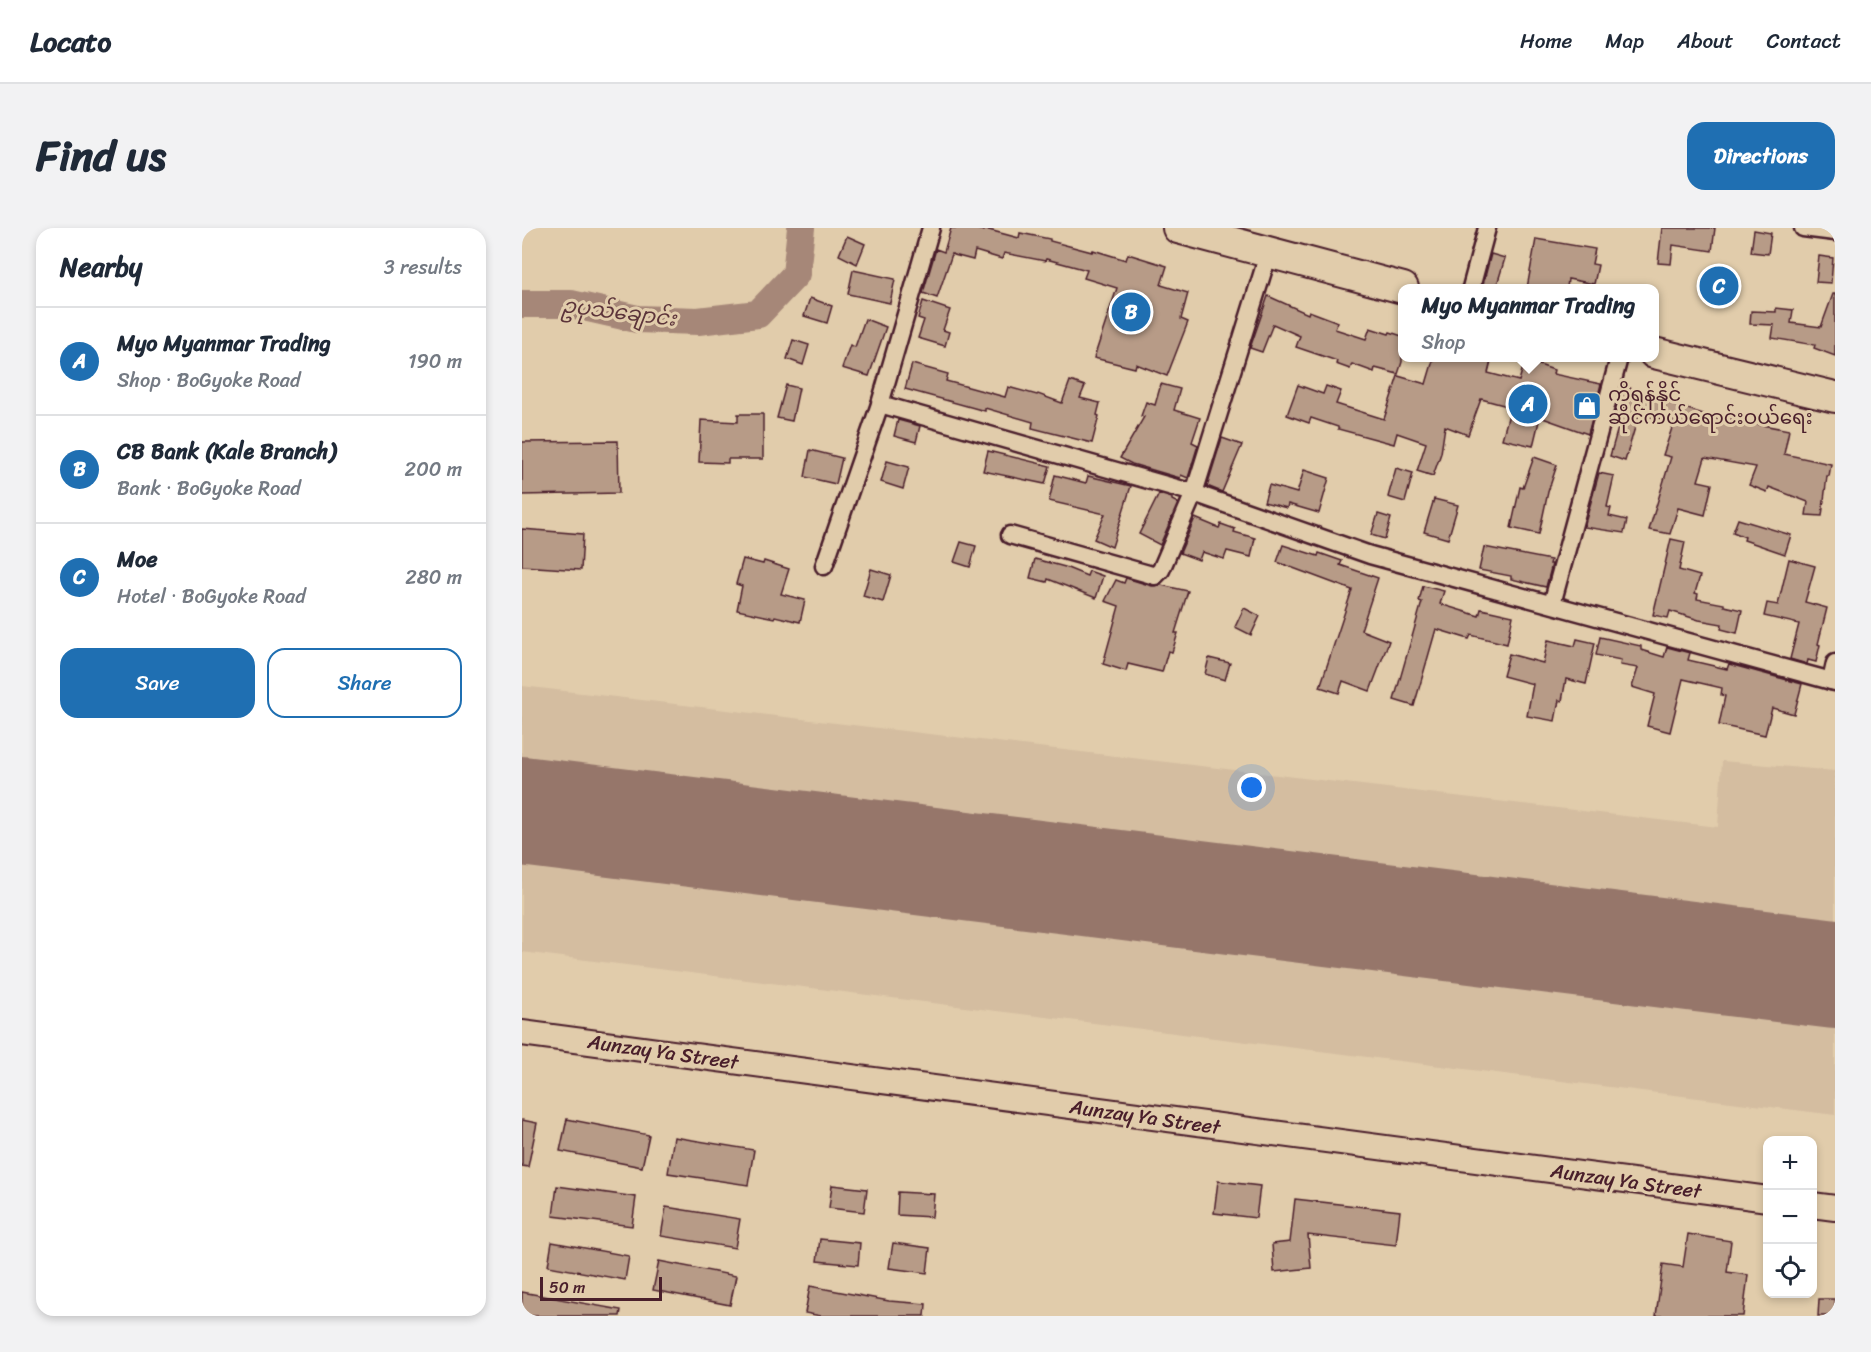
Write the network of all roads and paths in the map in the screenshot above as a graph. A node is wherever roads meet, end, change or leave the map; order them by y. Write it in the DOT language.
graph roads {
  1 [pos="931,228"];
  2 [pos="1178,228"];
  3 [pos="1487,228"];
  4 [pos="1803,228"];
  5 [pos="1835,232"];
  6 [pos="1269,252"];
  7 [pos="1472,284"];
  8 [pos="1398,287"];
  9 [pos="1659,354"];
  10 [pos="1618,362"];
  11 [pos="1835,397"];
  12 [pos="880,404"];
  13 [pos="1194,493"];
  14 [pos="1010,535"];
  15 [pos="824,567"];
  16 [pos="1552,604"];
  17 [pos="1835,663"];
  18 [pos="1833,681"];
  19 [pos="522,1033"];
  20 [pos="1763,1198"];
  21 [pos="1817,1206"];
  22 [pos="1835,1208"];
  1 -- 12 [label="street"];
  2 -- 6 [label="highway"];
  3 -- 7 [label="street"];
  4 -- 5 [label="street"];
  6 -- 8 [label="highway"];
  6 -- 13 [label="street"];
  9 -- 11 [label="highway"];
  10 -- 16 [label="street"];
  12 -- 13 [label="street"];
  12 -- 15 [label="street"];
  13 -- 14 [label="street"];
  13 -- 16 [label="street"];
  16 -- 18 [label="street"];
  17 -- 18 [label="street"];
  19 -- 20 [label="street, Aunzay Ya Street"];
  21 -- 22 [label="street"];
}
